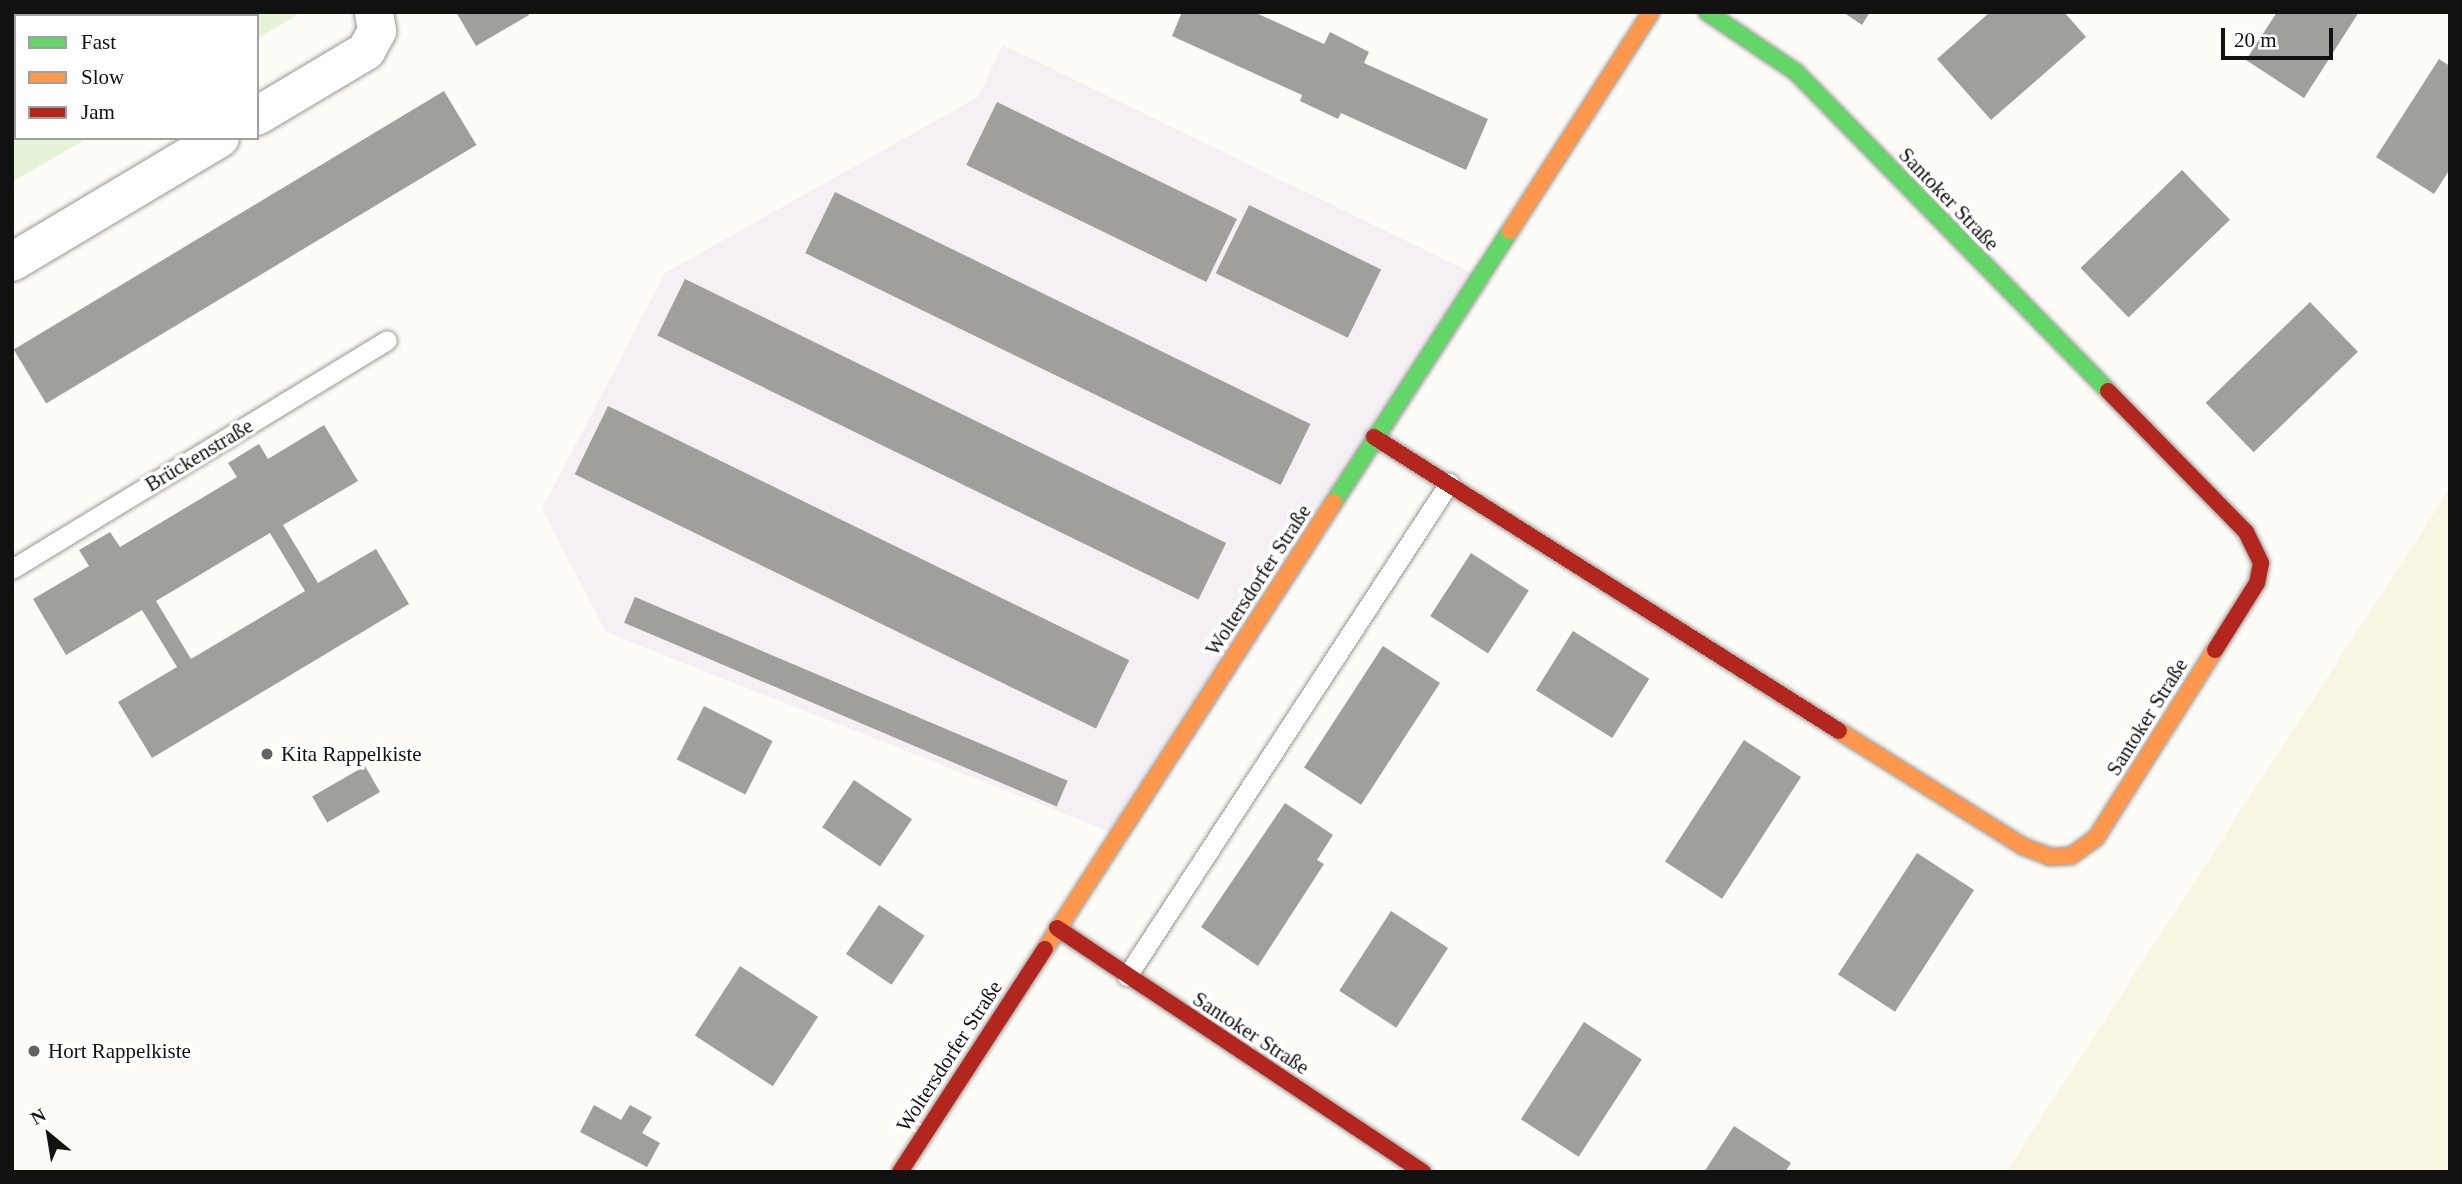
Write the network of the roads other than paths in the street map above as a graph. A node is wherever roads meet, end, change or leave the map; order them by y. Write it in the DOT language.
graph roads {
  1 [pos="374,12"];
  2 [pos="1651,12"];
  3 [pos="1707,12"];
  4 [pos="1747,12"];
  5 [pos="1735,30"];
  6 [pos="259,115"];
  7 [pos="217,140"];
  8 [pos="12,262"];
  9 [pos="387,340"];
  10 [pos="1374,437"];
  11 [pos="1449,483"];
  12 [pos="12,569"];
  13 [pos="1057,929"];
  14 [pos="1127,976"];
  15 [pos="900,1172"];
  16 [pos="1423,1172"];
  1 -- 6 [label="street"];
  2 -- 10 [label="street, Woltersdorfer Straße"];
  3 -- 5 [label="street, Santoker Straße"];
  4 -- 5 [label="lane"];
  5 -- 11 [label="street, Santoker Straße"];
  7 -- 8 [label="street"];
  9 -- 12 [label="lane, Brückenstraße"];
  10 -- 11 [label="street, Santoker Straße"];
  10 -- 13 [label="street, Woltersdorfer Straße"];
  11 -- 14 [label="lane"];
  13 -- 14 [label="street, Santoker Straße"];
  13 -- 15 [label="street, Woltersdorfer Straße"];
  14 -- 16 [label="street, Santoker Straße"];
}
